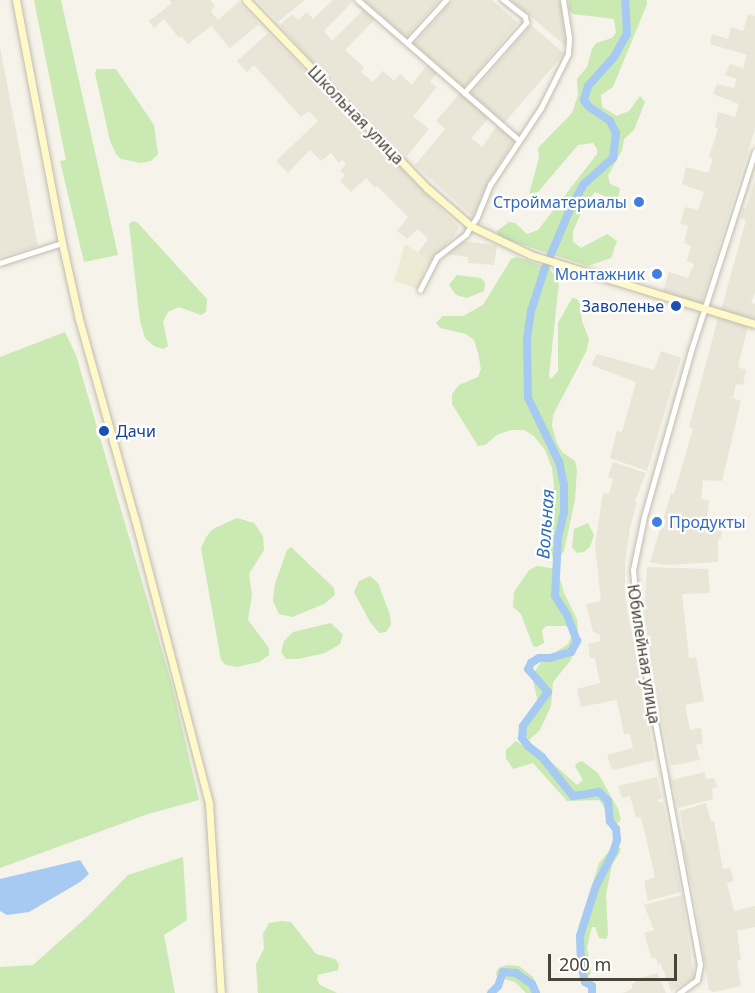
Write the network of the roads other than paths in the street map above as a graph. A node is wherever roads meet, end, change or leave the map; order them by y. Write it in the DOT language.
graph roads {
  1 [pos="16,0"];
  2 [pos="246,0"];
  3 [pos="358,0"];
  4 [pos="446,0"];
  5 [pos="503,0"];
  6 [pos="563,0"];
  7 [pos="407,43"];
  8 [pos="464,93"];
  9 [pos="519,140"];
  10 [pos="755,152"];
  11 [pos="471,226"];
  12 [pos="62,243"];
  13 [pos="0,263"];
  14 [pos="420,290"];
  15 [pos="705,311"];
  16 [pos="755,324"];
  17 [pos="221,993"];
  18 [pos="679,993"];
  1 -- 12 [label="street"];
  2 -- 11 [label="street, Школьная улица"];
  3 -- 7 [label="street"];
  4 -- 7 [label="street"];
  5 -- 8 [label="street"];
  6 -- 9 [label="street"];
  7 -- 8 [label="street"];
  8 -- 9 [label="street"];
  9 -- 11 [label="street"];
  10 -- 15 [label="street, Юбилейная улица"];
  11 -- 14 [label="street"];
  11 -- 15 [label="street, Школьная улица"];
  12 -- 13 [label="street"];
  12 -- 17 [label="street"];
  15 -- 16 [label="street"];
  15 -- 18 [label="street, Юбилейная улица"];
}
